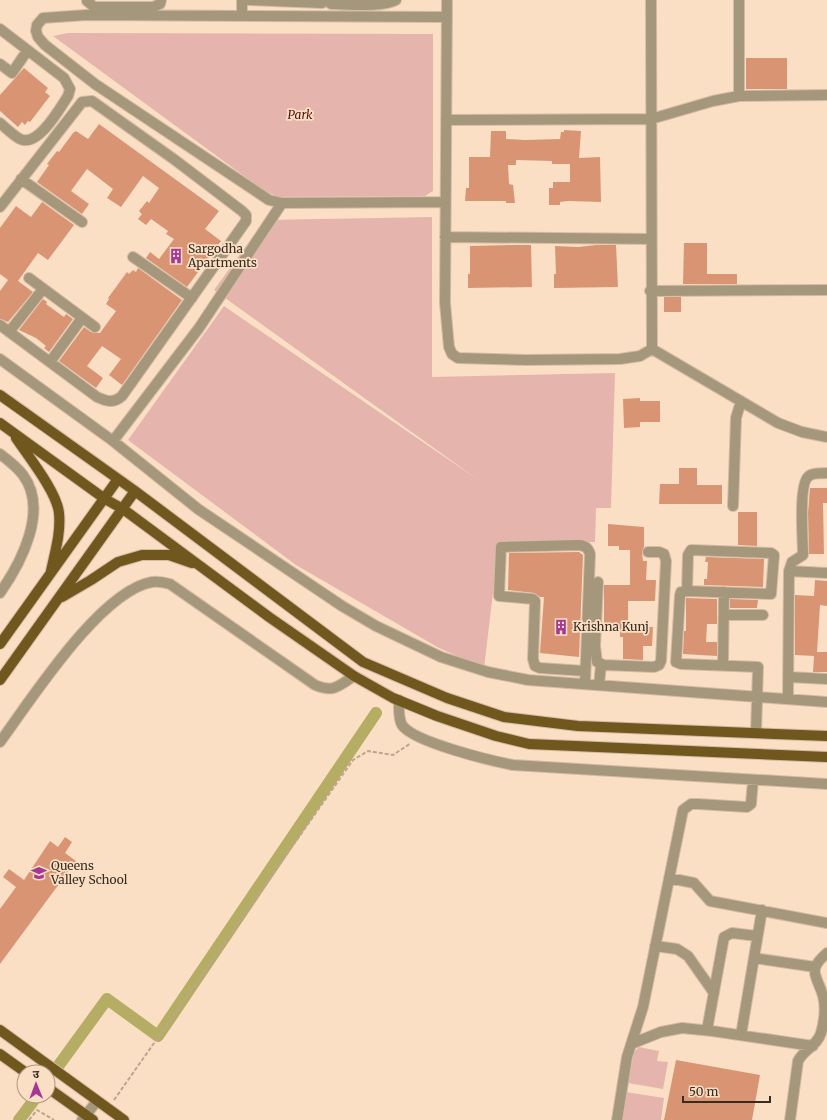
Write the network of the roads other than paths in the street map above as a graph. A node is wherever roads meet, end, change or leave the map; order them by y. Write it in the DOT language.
graph roads {
  1 [pos="161,0"];
  2 [pos="242,0"];
  3 [pos="249,0"];
  4 [pos="396,0"];
  5 [pos="447,0"];
  6 [pos="652,0"];
  7 [pos="739,0"];
  8 [pos="324,1"];
  9 [pos="87,2"];
  10 [pos="242,16"];
  11 [pos="322,16"];
  12 [pos="447,17"];
  13 [pos="0,29"];
  14 [pos="27,51"];
  15 [pos="0,64"];
  16 [pos="827,94"];
  17 [pos="739,96"];
  18 [pos="651,119"];
  19 [pos="446,120"];
  20 [pos="0,124"];
  21 [pos="21,179"];
  22 [pos="445,202"];
  23 [pos="282,203"];
  24 [pos="0,206"];
  25 [pos="82,222"];
  26 [pos="445,237"];
  27 [pos="651,239"];
  28 [pos="133,257"];
  29 [pos="29,278"];
  30 [pos="43,289"];
  31 [pos="650,290"];
  32 [pos="827,290"];
  33 [pos="192,298"];
  34 [pos="82,318"];
  35 [pos="0,325"];
  36 [pos="95,327"];
  37 [pos="9,332"];
  38 [pos="652,349"];
  39 [pos="0,360"];
  40 [pos="50,362"];
  41 [pos="0,395"];
  42 [pos="741,401"];
  43 [pos="0,423"];
  44 [pos="13,432"];
  45 [pos="827,437"];
  46 [pos="113,441"];
  47 [pos="0,454"];
  48 [pos="827,473"];
  49 [pos="118,479"];
  50 [pos="135,491"];
  51 [pos="105,499"];
  52 [pos="733,506"];
  53 [pos="123,509"];
  54 [pos="648,552"];
  55 [pos="201,566"];
  56 [pos="789,571"];
  57 [pos="827,573"];
  58 [pos="50,575"];
  59 [pos="598,582"];
  60 [pos="686,591"];
  61 [pos="724,592"];
  62 [pos="0,593"];
  63 [pos="59,598"];
  64 [pos="724,615"];
  65 [pos="763,616"];
  66 [pos="0,644"];
  67 [pos="601,664"];
  68 [pos="723,664"];
  69 [pos="585,671"];
  70 [pos="354,676"];
  71 [pos="789,677"];
  72 [pos="827,679"];
  73 [pos="0,680"];
  74 [pos="585,684"];
  75 [pos="599,685"];
  76 [pos="758,697"];
  77 [pos="788,699"];
  78 [pos="399,700"];
  79 [pos="827,702"];
  80 [pos="756,733"];
  81 [pos="827,736"];
  82 [pos="0,742"];
  83 [pos="827,757"];
  84 [pos="753,780"];
  85 [pos="827,784"];
  86 [pos="669,878"];
  87 [pos="762,910"];
  88 [pos="827,923"];
  89 [pos="758,936"];
  90 [pos="655,946"];
  91 [pos="827,953"];
  92 [pos="754,958"];
  93 [pos="815,967"];
  94 [pos="714,993"];
  95 [pos="0,1030"];
  96 [pos="707,1030"];
  97 [pos="741,1035"];
  98 [pos="631,1044"];
  99 [pos="813,1046"];
  100 [pos="0,1054"];
  101 [pos="16,1066"];
  102 [pos="56,1094"];
  103 [pos="97,1101"];
  104 [pos="87,1118"];
  105 [pos="124,1120"];
  106 [pos="617,1120"];
  107 [pos="790,1120"];
  1 -- 9 [label="street"];
  2 -- 10 [label="street"];
  3 -- 8 [label="street"];
  4 -- 8 [label="street"];
  5 -- 12 [label="street"];
  6 -- 18 [label="street"];
  7 -- 17 [label="street"];
  8 -- 11 [label="street"];
  10 -- 11 [label="street"];
  10 -- 23 [label="street"];
  11 -- 12 [label="street"];
  12 -- 19 [label="street"];
  13 -- 14 [label="street"];
  14 -- 15 [label="street"];
  14 -- 20 [label="street"];
  16 -- 17 [label="street"];
  17 -- 18 [label="street"];
  18 -- 19 [label="street"];
  18 -- 27 [label="street"];
  19 -- 22 [label="street"];
  21 -- 24 [label="street"];
  21 -- 25 [label="street"];
  21 -- 33 [label="street"];
  22 -- 23 [label="street"];
  22 -- 26 [label="street"];
  23 -- 46 [label="street"];
  26 -- 27 [label="street"];
  26 -- 38 [label="street"];
  27 -- 31 [label="street"];
  28 -- 33 [label="street"];
  29 -- 30 [label="street"];
  30 -- 34 [label="street"];
  30 -- 37 [label="street"];
  31 -- 32 [label="street"];
  31 -- 38 [label="street"];
  33 -- 40 [label="street"];
  34 -- 36 [label="street"];
  34 -- 40 [label="street"];
  35 -- 37 [label="street"];
  37 -- 40 [label="street"];
  38 -- 42 [label="street"];
  39 -- 46 [label="street"];
  41 -- 49 [label="main road"];
  42 -- 45 [label="street"];
  42 -- 52 [label="street"];
  43 -- 44 [label="main road"];
  44 -- 51 [label="main road"];
  44 -- 58 [label="main road"];
  46 -- 74 [label="street"];
  47 -- 62 [label="street"];
  48 -- 56 [label="street"];
  49 -- 50 [label="main road"];
  49 -- 51 [label="main road"];
  50 -- 53 [label="main road"];
  50 -- 80 [label="main road"];
  51 -- 53 [label="main road"];
  51 -- 58 [label="main road"];
  53 -- 55 [label="main road"];
  53 -- 63 [label="main road"];
  54 -- 67 [label="street"];
  55 -- 63 [label="main road"];
  55 -- 70 [label="main road"];
  56 -- 57 [label="street"];
  56 -- 71 [label="street"];
  58 -- 66 [label="main road"];
  59 -- 67 [label="street"];
  60 -- 61 [label="street"];
  60 -- 61 [label="street"];
  60 -- 68 [label="street"];
  61 -- 64 [label="street"];
  63 -- 73 [label="main road"];
  64 -- 65 [label="street"];
  64 -- 68 [label="street"];
  67 -- 75 [label="street"];
  68 -- 76 [label="street"];
  69 -- 69 [label="street"];
  69 -- 74 [label="street"];
  70 -- 78 [label="main road"];
  70 -- 82 [label="street"];
  71 -- 72 [label="street"];
  71 -- 77 [label="street"];
  74 -- 75 [label="street"];
  75 -- 76 [label="street"];
  76 -- 77 [label="street"];
  76 -- 80 [label="street"];
  77 -- 79 [label="street"];
  78 -- 83 [label="main road"];
  78 -- 84 [label="street"];
  80 -- 81 [label="main road"];
  84 -- 85 [label="street"];
  84 -- 86 [label="street"];
  86 -- 87 [label="street"];
  86 -- 90 [label="street"];
  87 -- 88 [label="street"];
  87 -- 89 [label="street"];
  89 -- 92 [label="street"];
  89 -- 94 [label="street"];
  90 -- 94 [label="street"];
  90 -- 98 [label="street"];
  91 -- 93 [label="street"];
  92 -- 93 [label="street"];
  92 -- 97 [label="street"];
  93 -- 99 [label="street"];
  94 -- 96 [label="street"];
  95 -- 103 [label="main road"];
  96 -- 97 [label="street"];
  96 -- 98 [label="street"];
  97 -- 99 [label="street"];
  98 -- 106 [label="street"];
  99 -- 107 [label="street"];
  100 -- 101 [label="main road"];
  102 -- 104 [label="main road"];
  103 -- 104 [label="street"];
  103 -- 105 [label="main road"];
}
